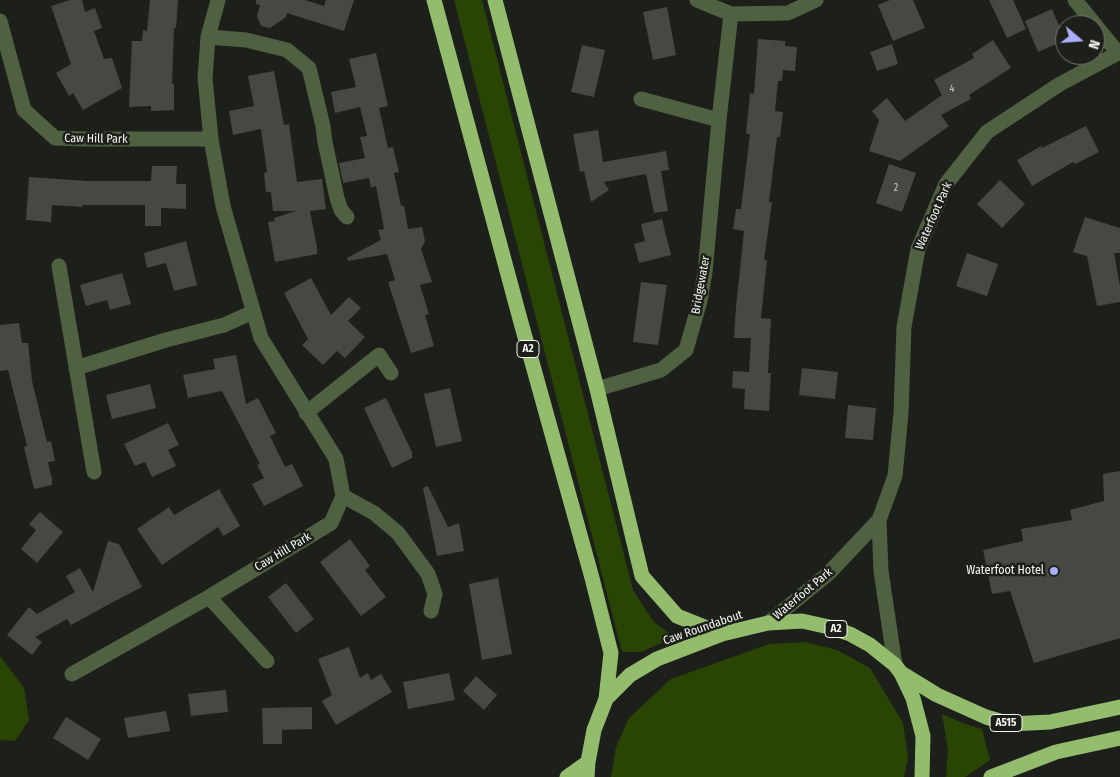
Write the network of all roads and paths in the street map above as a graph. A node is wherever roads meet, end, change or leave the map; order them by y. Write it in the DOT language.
graph roads {
  1 [pos="218,0"];
  2 [pos="434,0"];
  3 [pos="495,0"];
  4 [pos="697,0"];
  5 [pos="816,0"];
  6 [pos="1076,0"];
  7 [pos="731,14"];
  8 [pos="0,21"];
  9 [pos="208,37"];
  10 [pos="1119,53"];
  11 [pos="642,99"];
  12 [pos="719,120"];
  13 [pos="211,139"];
  14 [pos="347,217"];
  15 [pos="59,266"];
  16 [pos="253,312"];
  17 [pos="76,368"];
  18 [pos="391,373"];
  19 [pos="597,389"];
  20 [pos="306,413"];
  21 [pos="94,472"];
  22 [pos="343,496"];
  23 [pos="879,520"];
  24 [pos="209,596"];
  25 [pos="431,611"];
  26 [pos="768,623"];
  27 [pos="722,634"];
  28 [pos="267,661"];
  29 [pos="898,669"];
  30 [pos="72,674"];
  31 [pos="606,699"];
  32 [pos="1120,707"];
  33 [pos="1120,738"];
  34 [pos="588,762"];
  35 [pos="567,777"];
  36 [pos="587,777"];
  37 [pos="922,777"];
  38 [pos="991,777"];
  1 -- 9 [label="street"];
  2 -- 31 [label="highway, A2"];
  3 -- 19 [label="highway"];
  4 -- 7 [label="street"];
  5 -- 7 [label="street"];
  6 -- 10 [label="street, Waterfoot Park"];
  7 -- 12 [label="street, Bridgewater"];
  8 -- 13 [label="street, Caw Hill Park"];
  9 -- 13 [label="street"];
  9 -- 14 [label="street"];
  10 -- 23 [label="street, Waterfoot Park"];
  11 -- 12 [label="street"];
  12 -- 19 [label="street, Bridgewater"];
  13 -- 16 [label="street"];
  15 -- 17 [label="street"];
  16 -- 17 [label="street"];
  16 -- 20 [label="street"];
  17 -- 21 [label="street"];
  18 -- 20 [label="street"];
  19 -- 27 [label="highway"];
  20 -- 22 [label="street"];
  22 -- 24 [label="street, Caw Hill Park"];
  22 -- 25 [label="street"];
  23 -- 26 [label="street, Waterfoot Park"];
  23 -- 29 [label="street, Waterfoot Park"];
  24 -- 28 [label="street"];
  24 -- 30 [label="street, Caw Hill Park"];
  26 -- 27 [label="highway, Caw Roundabout / A2"];
  26 -- 29 [label="highway, Caw Roundabout / A2"];
  27 -- 31 [label="highway, Caw Roundabout / A2"];
  29 -- 32 [label="highway, A515"];
  29 -- 37 [label="highway, Caw Roundabout / A2"];
  31 -- 34 [label="highway, Caw Roundabout / A2"];
  33 -- 38 [label="highway"];
  34 -- 35 [label="highway"];
  34 -- 36 [label="highway, Caw Roundabout / A2"];
}
